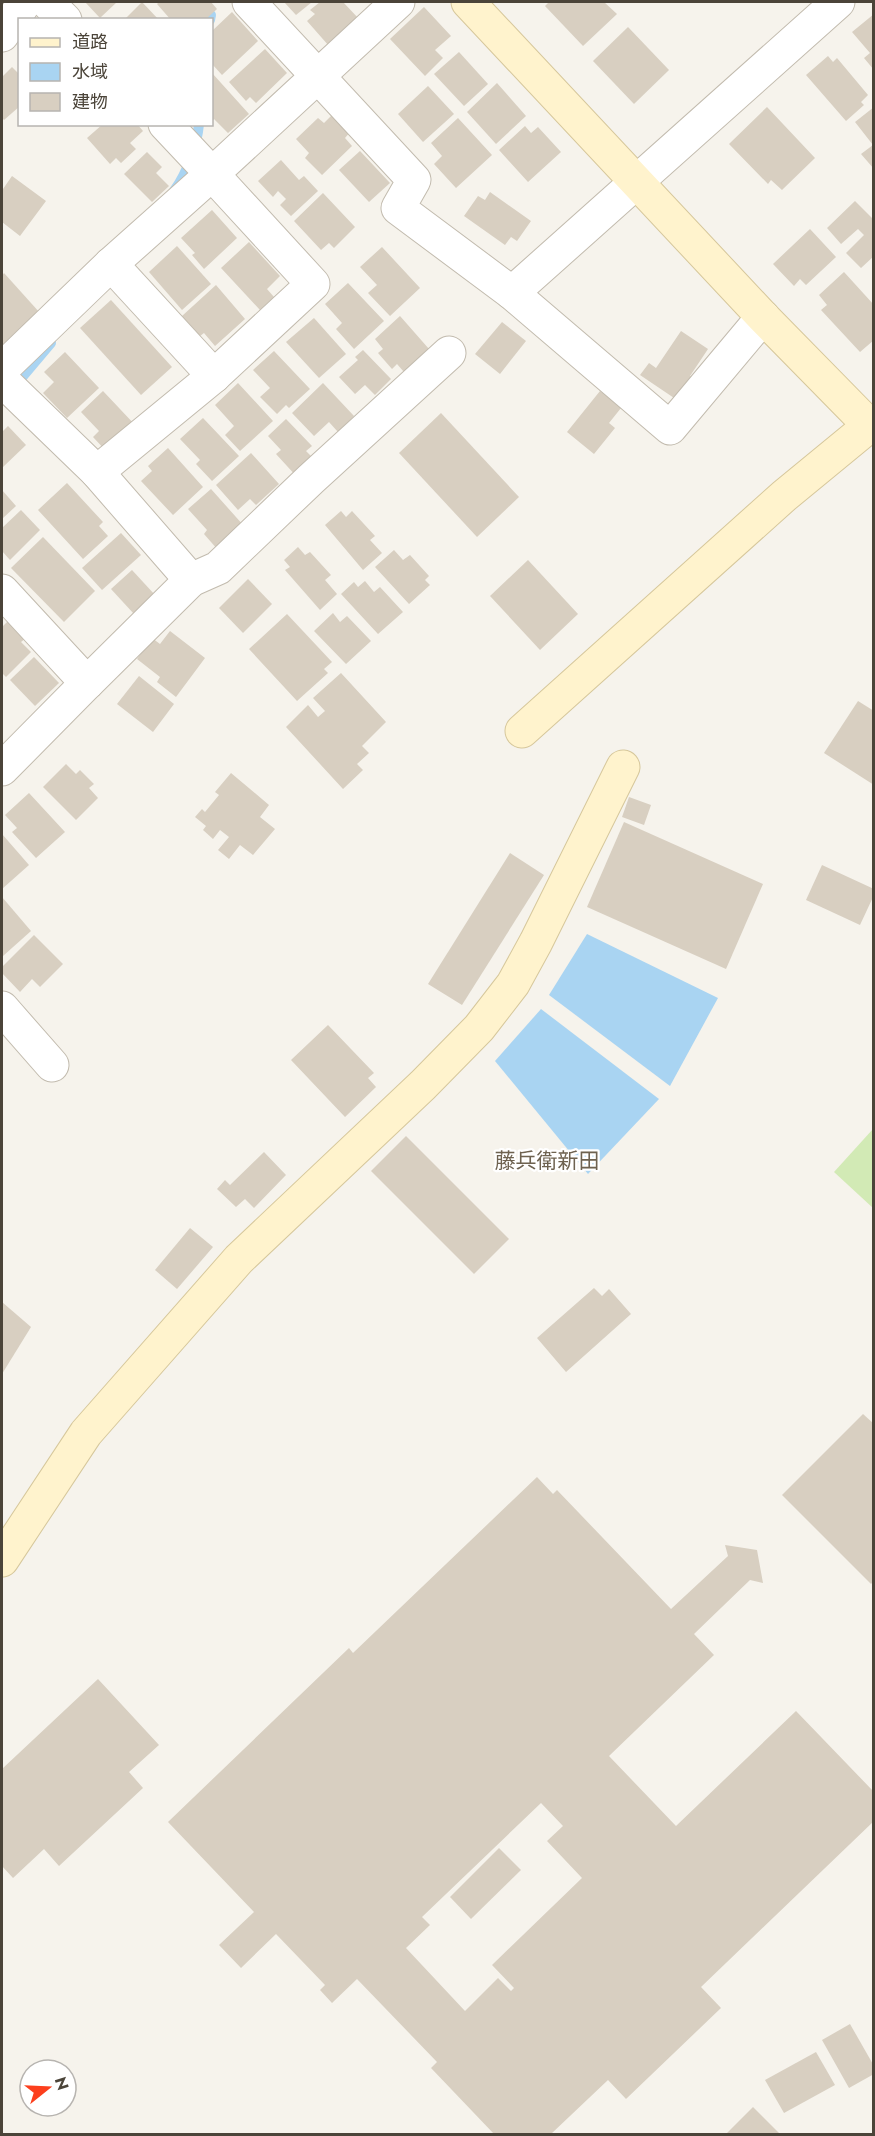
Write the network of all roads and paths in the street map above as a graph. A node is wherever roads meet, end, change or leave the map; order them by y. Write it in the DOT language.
graph roads {
  1 [pos="26,2"];
  2 [pos="48,2"];
  3 [pos="249,2"];
  4 [pos="398,2"];
  5 [pos="468,2"];
  6 [pos="838,2"];
  7 [pos="63,18"];
  8 [pos="2,35"];
  9 [pos="318,75"];
  10 [pos="167,126"];
  11 [pos="213,174"];
  12 [pos="637,183"];
  13 [pos="111,264"];
  14 [pos="512,293"];
  15 [pos="763,317"];
  16 [pos="449,353"];
  17 [pos="2,369"];
  18 [pos="214,376"];
  19 [pos="2,380"];
  20 [pos="871,423"];
  21 [pos="97,472"];
  22 [pos="191,580"];
  23 [pos="2,591"];
  24 [pos="87,683"];
  25 [pos="522,731"];
  26 [pos="622,767"];
  27 [pos="2,769"];
  28 [pos="2,1008"];
  29 [pos="52,1065"];
  30 [pos="2,1560"];
  1 -- 8 [label="street"];
  2 -- 7 [label="street"];
  3 -- 9 [label="street"];
  4 -- 9 [label="street"];
  5 -- 12 [label="street"];
  6 -- 12 [label="street"];
  9 -- 11 [label="street"];
  9 -- 14 [label="street"];
  10 -- 11 [label="street"];
  11 -- 13 [label="street"];
  11 -- 18 [label="street"];
  12 -- 14 [label="street"];
  12 -- 15 [label="street"];
  13 -- 17 [label="street"];
  13 -- 18 [label="street"];
  14 -- 15 [label="street"];
  15 -- 20 [label="street"];
  16 -- 22 [label="street"];
  18 -- 21 [label="street"];
  19 -- 21 [label="street"];
  20 -- 25 [label="street"];
  21 -- 22 [label="street"];
  22 -- 24 [label="street"];
  23 -- 24 [label="street"];
  24 -- 27 [label="street"];
  26 -- 30 [label="street"];
  28 -- 29 [label="street"];
}
